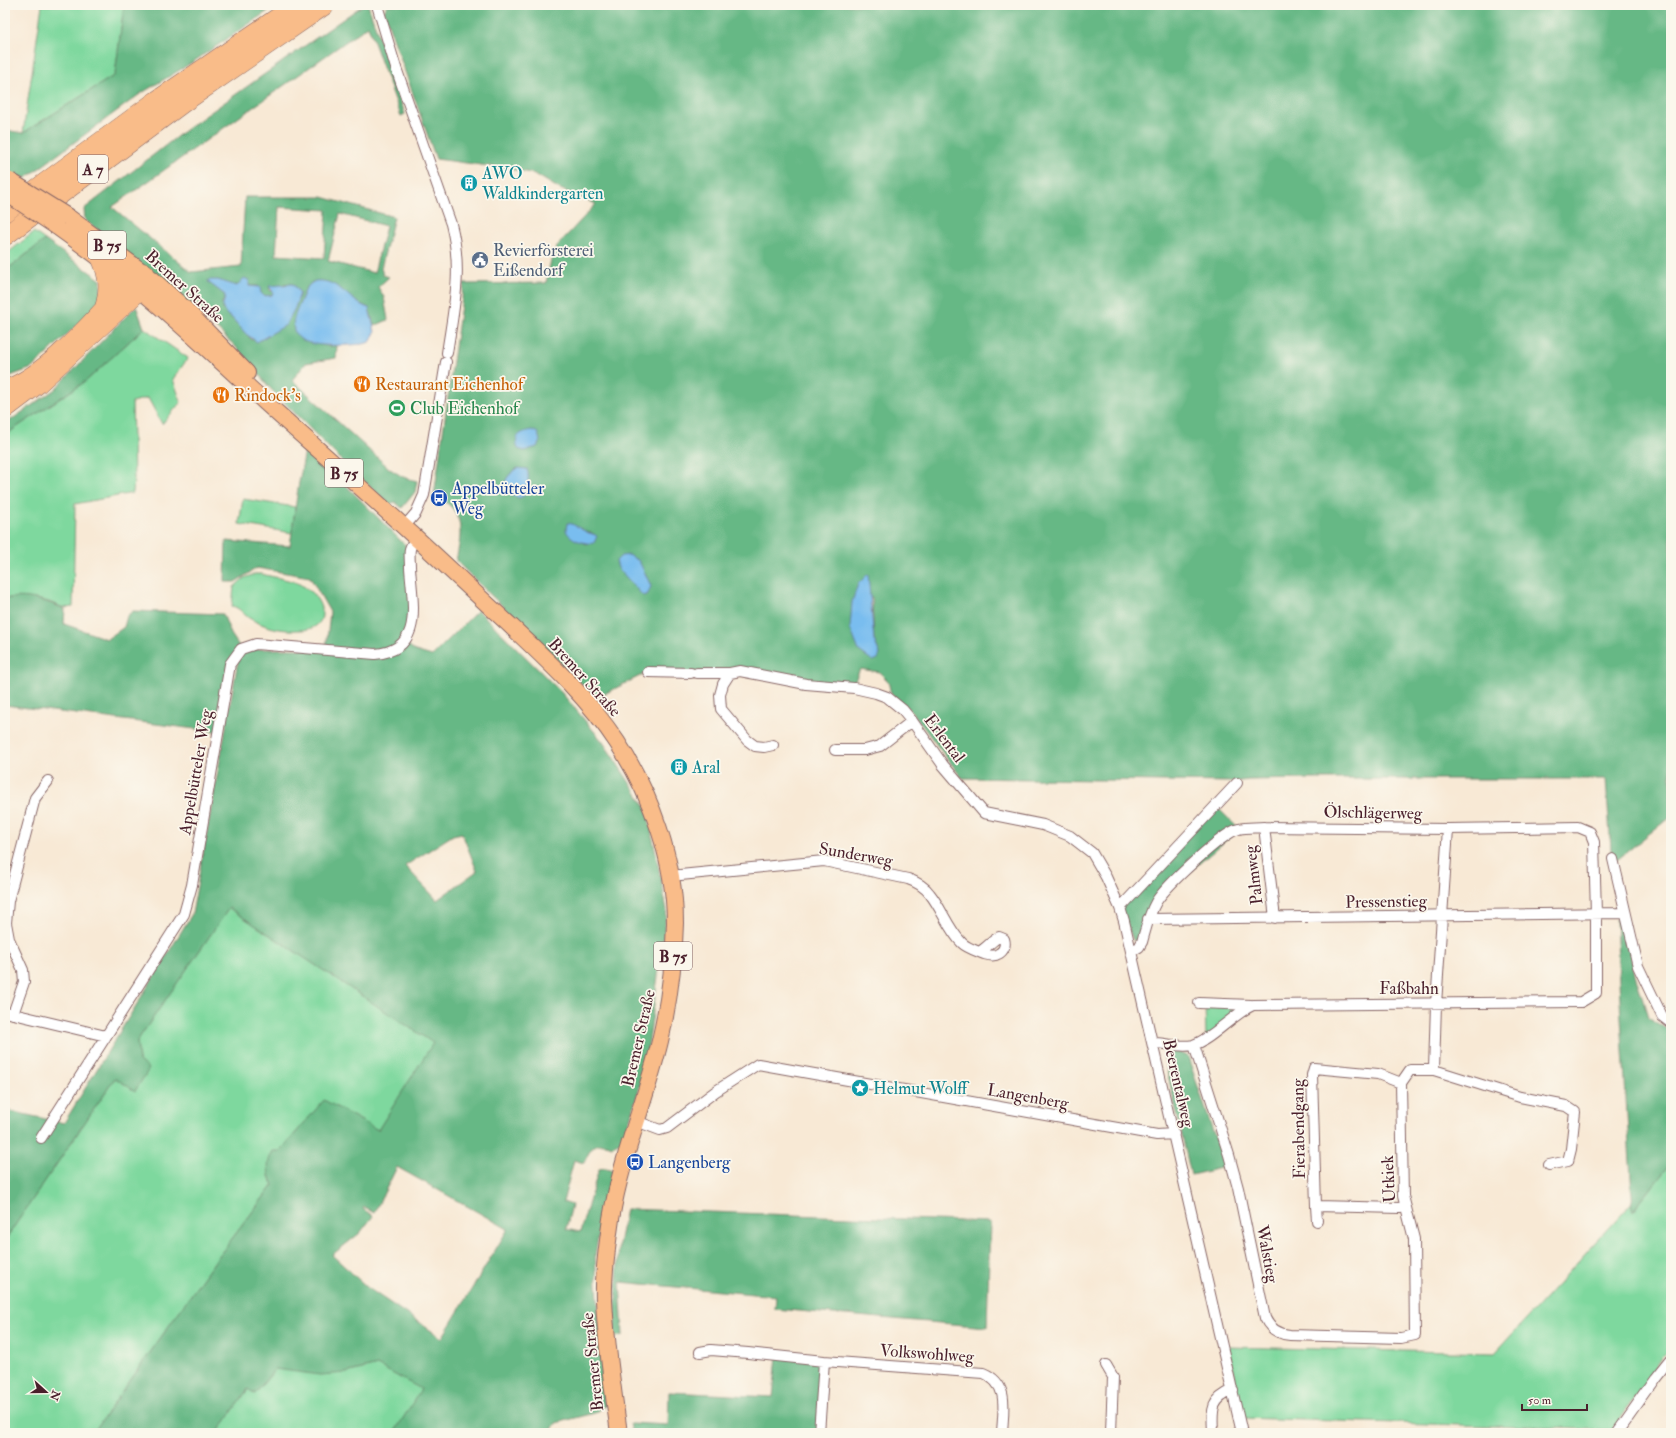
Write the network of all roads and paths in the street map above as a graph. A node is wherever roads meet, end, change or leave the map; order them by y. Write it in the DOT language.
graph roads {
  1 [pos="296,5"];
  2 [pos="325,5"];
  3 [pos="378,8"];
  4 [pos="7,183"];
  5 [pos="5,212"];
  6 [pos="62,221"];
  7 [pos="5,236"];
  8 [pos="101,258"];
  9 [pos="138,281"];
  10 [pos="104,309"];
  11 [pos="5,390"];
  12 [pos="5,409"];
  13 [pos="410,532"];
  14 [pos="648,672"];
  15 [pos="730,673"];
  16 [pos="912,721"];
  17 [pos="773,745"];
  18 [pos="835,750"];
  19 [pos="48,781"];
  20 [pos="1237,783"];
  21 [pos="1264,827"];
  22 [pos="1448,829"];
  23 [pos="1613,859"];
  24 [pos="670,876"];
  25 [pos="1120,908"];
  26 [pos="1625,913"];
  27 [pos="1596,914"];
  28 [pos="1442,916"];
  29 [pos="1275,918"];
  30 [pos="1148,919"];
  31 [pos="1132,951"];
  32 [pos="979,952"];
  33 [pos="1198,1003"];
  34 [pos="1436,1004"];
  35 [pos="1253,1005"];
  36 [pos="9,1013"];
  37 [pos="1671,1023"];
  38 [pos="106,1036"];
  39 [pos="1153,1043"];
  40 [pos="1194,1045"];
  41 [pos="1434,1070"];
  42 [pos="1401,1083"];
  43 [pos="636,1121"];
  44 [pos="1174,1134"];
  45 [pos="41,1138"];
  46 [pos="1549,1165"];
  47 [pos="1316,1206"];
  48 [pos="1404,1206"];
  49 [pos="1317,1221"];
  50 [pos="1415,1335"];
  51 [pos="700,1352"];
  52 [pos="1671,1358"];
  53 [pos="824,1361"];
  54 [pos="1106,1365"];
  55 [pos="1233,1390"];
  56 [pos="619,1433"];
  57 [pos="819,1433"];
  58 [pos="1002,1433"];
  59 [pos="1111,1433"];
  60 [pos="1213,1433"];
  61 [pos="1242,1433"];
  62 [pos="1616,1433"];
  1 -- 5 [label="highway, A 7"];
  2 -- 7 [label="highway, A 7"];
  3 -- 13 [label="street"];
  4 -- 6 [label="main road, Bremer Straße / B 75, bridge"];
  6 -- 8 [label="main road, Bremer Straße / B 75"];
  6 -- 9 [label="main road, Bremer Straße / B 75"];
  8 -- 9 [label="main road, Bremer Straße / B 75"];
  8 -- 10 [label="highway"];
  9 -- 10 [label="highway"];
  9 -- 12 [label="highway"];
  9 -- 13 [label="main road, Bremer Straße / B 75"];
  10 -- 11 [label="highway"];
  13 -- 24 [label="main road, Bremer Straße / B 75"];
  13 -- 38 [label="street, Appelbütteler Weg"];
  14 -- 15 [label="street, Erlental"];
  15 -- 16 [label="street, Erlental"];
  15 -- 17 [label="street"];
  16 -- 18 [label="street"];
  16 -- 25 [label="street, Erlental"];
  19 -- 36 [label="street"];
  20 -- 25 [label="street"];
  21 -- 22 [label="street, Ölschlägerweg"];
  21 -- 29 [label="street, Palmweg"];
  21 -- 30 [label="street, Ölschlägerweg"];
  22 -- 27 [label="street, Ölschlägerweg"];
  22 -- 28 [label="street"];
  23 -- 26 [label="street"];
  24 -- 32 [label="street, Sunderweg"];
  24 -- 43 [label="main road, Bremer Straße / B 75"];
  25 -- 31 [label="street, Beerentalweg"];
  26 -- 27 [label="street, Pressenstieg"];
  26 -- 37 [label="street"];
  27 -- 28 [label="street, Pressenstieg"];
  27 -- 34 [label="street, Faßbahn"];
  28 -- 29 [label="street, Pressenstieg"];
  28 -- 34 [label="street"];
  29 -- 30 [label="street, Pressenstieg"];
  30 -- 31 [label="street, Ölschlägerweg"];
  31 -- 39 [label="street, Beerentalweg"];
  33 -- 35 [label="street, Faßbahn"];
  34 -- 35 [label="street, Faßbahn"];
  34 -- 41 [label="street"];
  35 -- 40 [label="street"];
  36 -- 38 [label="street"];
  38 -- 45 [label="street, Appelbütteler Weg"];
  39 -- 40 [label="street"];
  39 -- 44 [label="street, Beerentalweg"];
  40 -- 50 [label="street, Walstieg"];
  41 -- 42 [label="street"];
  41 -- 46 [label="street"];
  42 -- 47 [label="street, Fierabendgang"];
  42 -- 48 [label="street, Utkiek"];
  43 -- 44 [label="street, Langenberg"];
  43 -- 56 [label="main road, Bremer Straße / B 75"];
  44 -- 55 [label="street, Beerentalweg"];
  47 -- 48 [label="street"];
  47 -- 49 [label="street"];
  48 -- 50 [label="street, Utkiek"];
  51 -- 53 [label="street, Volkswohlweg"];
  52 -- 62 [label="street"];
  53 -- 57 [label="street"];
  53 -- 58 [label="street, Volkswohlweg"];
  54 -- 59 [label="street"];
  55 -- 60 [label="street"];
  55 -- 61 [label="street, Beerentalweg"];
}
